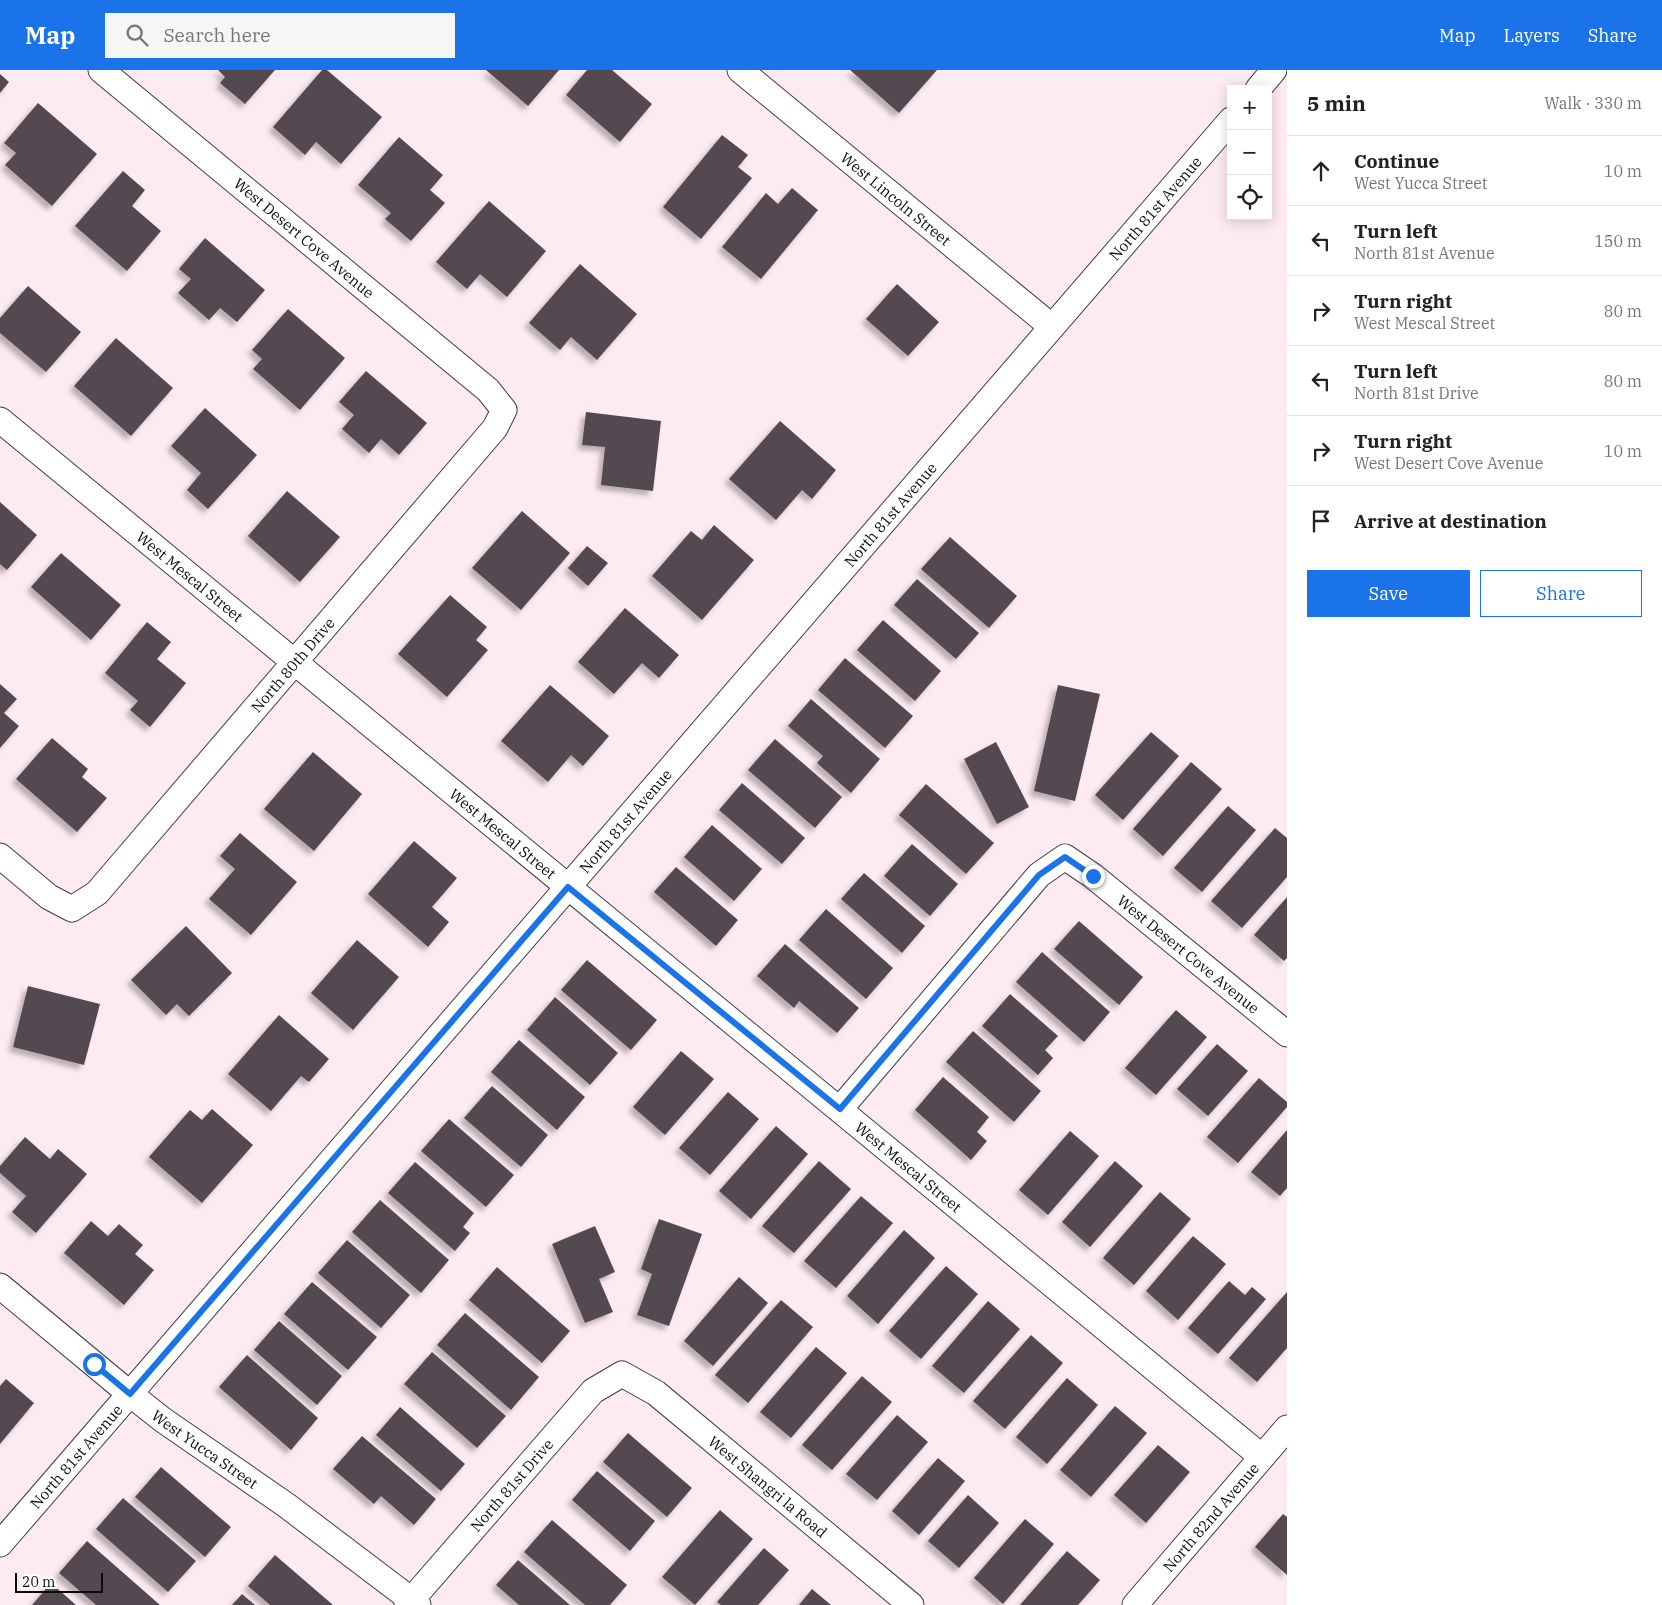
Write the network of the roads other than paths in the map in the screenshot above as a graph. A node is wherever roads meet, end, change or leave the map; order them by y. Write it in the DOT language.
graph roads {
  1 [pos="101,70"];
  2 [pos="740,70"];
  3 [pos="1274,70"];
  4 [pos="1261,85"];
  5 [pos="1227,125"];
  6 [pos="1052,327"];
  7 [pos="504,410"];
  8 [pos="0,420"];
  9 [pos="294,663"];
  10 [pos="0,856"];
  11 [pos="568,887"];
  12 [pos="1287,1034"];
  13 [pos="840,1109"];
  14 [pos="0,1286"];
  15 [pos="622,1374"];
  16 [pos="130,1394"];
  17 [pos="1287,1428"];
  18 [pos="1262,1457"];
  19 [pos="0,1544"];
  20 [pos="412,1603"];
  21 [pos="911,1605"];
  22 [pos="1135,1605"];
  1 -- 7 [label="street, West Desert Cove Avenue"];
  2 -- 6 [label="street, West Lincoln Street"];
  3 -- 4 [label="street"];
  5 -- 6 [label="street, North 81st Avenue"];
  6 -- 11 [label="street, North 81st Avenue"];
  7 -- 9 [label="street, North 80th Drive"];
  8 -- 9 [label="street, West Mescal Street"];
  9 -- 10 [label="street, North 80th Drive"];
  9 -- 11 [label="street, West Mescal Street"];
  11 -- 13 [label="street, West Mescal Street"];
  11 -- 16 [label="street, North 81st Avenue"];
  12 -- 13 [label="street, West Desert Cove Avenue"];
  13 -- 18 [label="street, West Mescal Street"];
  14 -- 16 [label="street, West Yucca Street"];
  15 -- 20 [label="street, North 81st Drive"];
  15 -- 21 [label="street, West Shangri la Road"];
  16 -- 19 [label="street, North 81st Avenue"];
  16 -- 20 [label="street, West Yucca Street"];
  17 -- 18 [label="street, North 82nd Avenue"];
  18 -- 22 [label="street, North 82nd Avenue"];
}
